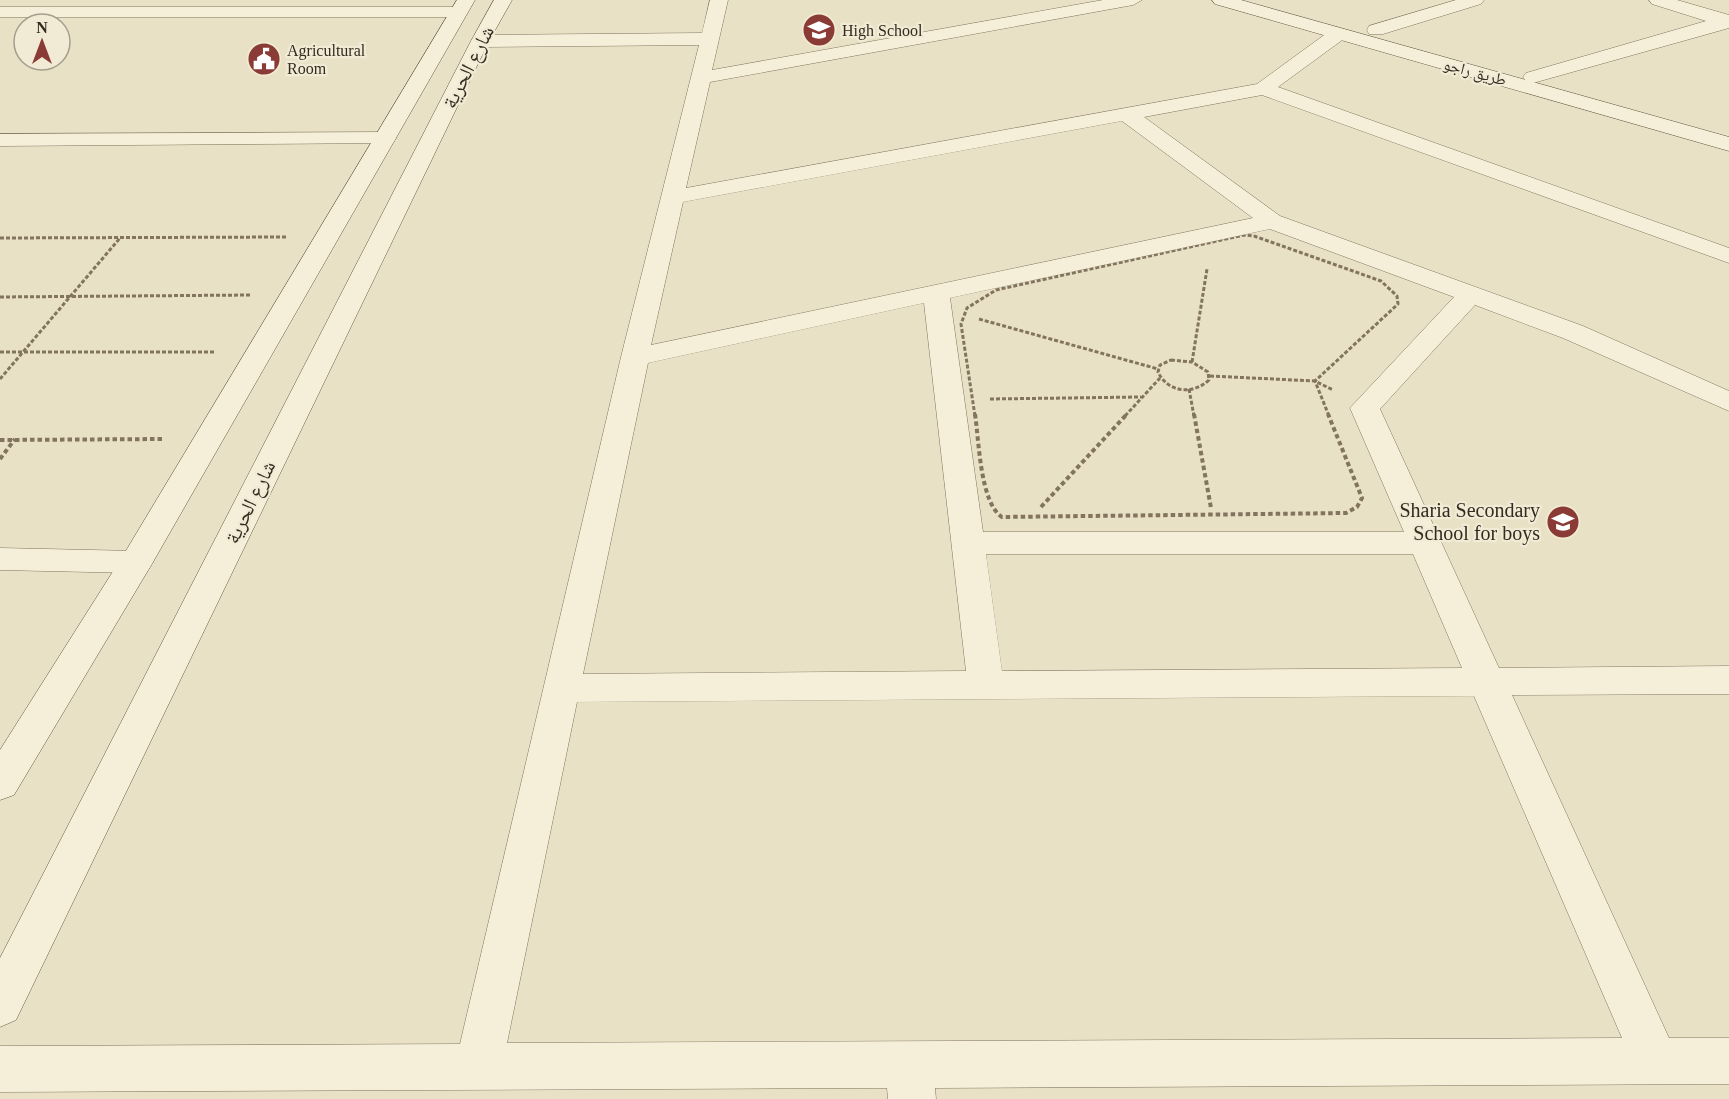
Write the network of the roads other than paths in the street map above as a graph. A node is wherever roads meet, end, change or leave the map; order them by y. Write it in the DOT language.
graph roads {
  1 [pos="503,0"];
  2 [pos="719,0"];
  3 [pos="1132,0"];
  4 [pos="1221,0"];
  5 [pos="1262,0"];
  6 [pos="1475,0"];
  7 [pos="1658,0"];
  8 [pos="214,6"];
  9 [pos="462,6"];
  10 [pos="1,13"];
  11 [pos="1728,21"];
  12 [pos="1376,30"];
  13 [pos="1338,34"];
  14 [pos="710,39"];
  15 [pos="480,41"];
  16 [pos="1533,77"];
  17 [pos="701,78"];
  18 [pos="417,84"];
  19 [pos="459,84"];
  20 [pos="1263,89"];
  21 [pos="1126,114"];
  22 [pos="1729,133"];
  23 [pos="385,138"];
  24 [pos="11,140"];
  25 [pos="1729,144"];
  26 [pos="0,160"];
  27 [pos="673,197"];
  28 [pos="1272,221"];
  29 [pos="1729,256"];
  30 [pos="936,293"];
  31 [pos="1471,294"];
  32 [pos="635,357"];
  33 [pos="1729,402"];
  34 [pos="968,543"];
  35 [pos="1426,543"];
  36 [pos="0,559"];
  37 [pos="136,562"];
  38 [pos="1729,680"];
  39 [pos="1487,682"];
  40 [pos="986,686"];
  41 [pos="561,688"];
  42 [pos="0,784"];
  43 [pos="0,1005"];
  44 [pos="1729,1061"];
  45 [pos="1656,1062"];
  46 [pos="478,1067"];
  47 [pos="0,1069"];
  48 [pos="911,1082"];
  1 -- 15 [label="street, شارع الحرية"];
  2 -- 14 [label="street"];
  3 -- 17 [label="street"];
  4 -- 13 [label="street, طريق راجو"];
  5 -- 12 [label="street, طريق راجو"];
  6 -- 12 [label="street"];
  7 -- 11 [label="street"];
  8 -- 9 [label="street"];
  8 -- 10 [label="street"];
  9 -- 18 [label="street, شارع الحرية"];
  11 -- 16 [label="street"];
  12 -- 16 [label="street, طريق راجو"];
  13 -- 20 [label="street"];
  13 -- 25 [label="street, طريق راجو"];
  14 -- 15 [label="street"];
  14 -- 17 [label="street"];
  15 -- 19 [label="street, شارع الحرية"];
  16 -- 22 [label="street, طريق راجو"];
  17 -- 27 [label="street"];
  18 -- 19 [label="street"];
  18 -- 23 [label="street, شارع الحرية"];
  19 -- 43 [label="street, شارع الحرية"];
  20 -- 21 [label="street"];
  20 -- 29 [label="street"];
  21 -- 27 [label="street"];
  21 -- 28 [label="street"];
  23 -- 24 [label="street"];
  23 -- 37 [label="street, شارع الحرية"];
  24 -- 26 [label="street"];
  27 -- 32 [label="street"];
  28 -- 30 [label="street"];
  28 -- 31 [label="street"];
  30 -- 32 [label="street"];
  30 -- 34 [label="street"];
  31 -- 33 [label="street"];
  31 -- 35 [label="street"];
  32 -- 41 [label="street"];
  34 -- 35 [label="street"];
  34 -- 40 [label="street"];
  35 -- 39 [label="street"];
  36 -- 37 [label="street"];
  37 -- 42 [label="street, شارع الحرية"];
  38 -- 39 [label="street"];
  39 -- 40 [label="street"];
  39 -- 45 [label="street"];
  40 -- 41 [label="street"];
  41 -- 46 [label="street"];
  44 -- 45 [label="street"];
  45 -- 48 [label="street"];
  46 -- 47 [label="street"];
  46 -- 48 [label="street"];
}
